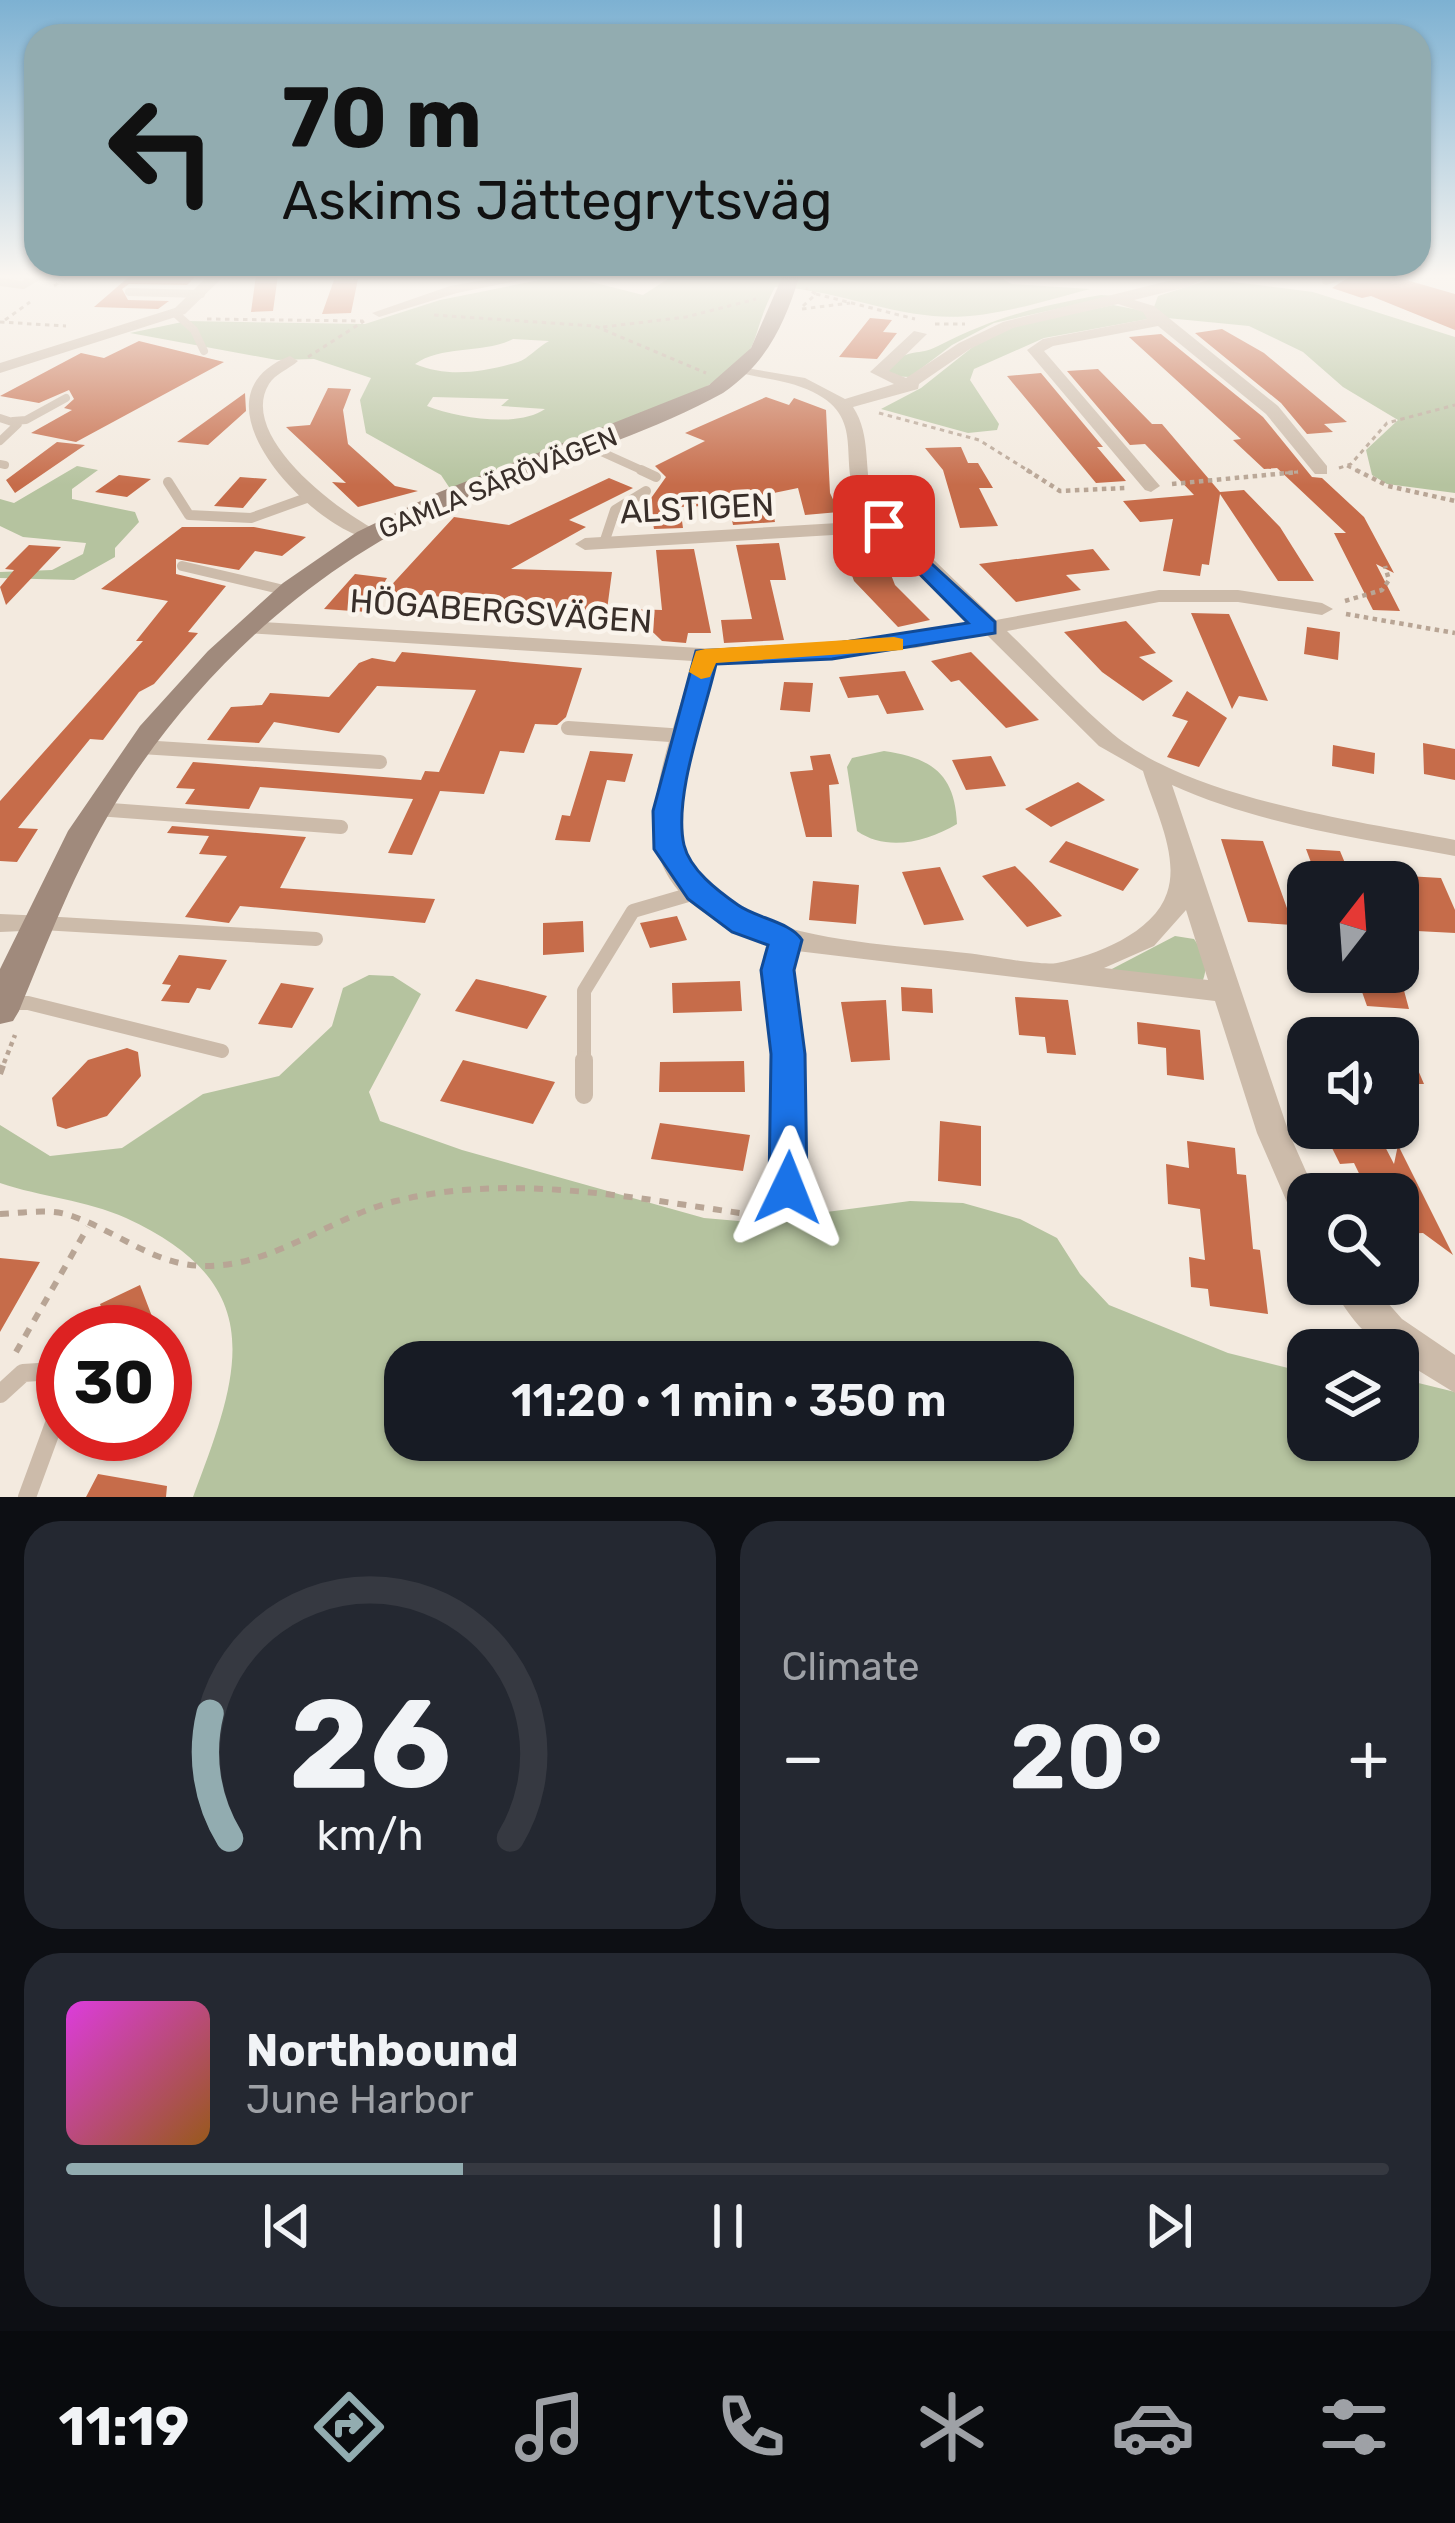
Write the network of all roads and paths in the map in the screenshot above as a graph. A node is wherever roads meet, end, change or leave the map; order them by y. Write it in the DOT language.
graph roads {
  1 [pos="74,345"];
  2 [pos="201,345"];
  3 [pos="327,345"];
  4 [pos="651,345"];
  5 [pos="767,345"];
  6 [pos="906,345"];
  7 [pos="974,345"];
  8 [pos="1043,345"];
  9 [pos="1191,345"];
  10 [pos="204,351"];
  11 [pos="290,361"];
  12 [pos="0,368"];
  13 [pos="738,375"];
  14 [pos="912,386"];
  15 [pos="66,398"];
  16 [pos="844,404"];
  17 [pos="0,418"];
  18 [pos="13,421"];
  19 [pos="0,441"];
  20 [pos="586,446"];
  21 [pos="1347,466"];
  22 [pos="1321,470"];
  23 [pos="656,477"];
  24 [pos="168,482"];
  25 [pos="1151,486"];
  26 [pos="646,491"];
  27 [pos="311,496"];
  28 [pos="1455,501"];
  29 [pos="884,526"];
  30 [pos="371,535"];
  31 [pos="594,544"];
  32 [pos="182,566"];
  33 [pos="1385,566"];
  34 [pos="288,591"];
  35 [pos="1333,605"];
  36 [pos="246,627"];
  37 [pos="987,628"];
  38 [pos="1455,633"];
  39 [pos="705,656"];
  40 [pos="568,728"];
  41 [pos="685,736"];
  42 [pos="141,747"];
  43 [pos="380,762"];
  44 [pos="1154,769"];
  45 [pos="96,809"];
  46 [pos="341,826"];
  47 [pos="1455,848"];
  48 [pos="1185,869"];
  49 [pos="699,892"];
  50 [pos="0,923"];
  51 [pos="36,923"];
  52 [pos="316,939"];
  53 [pos="786,940"];
  54 [pos="1041,970"];
  55 [pos="1225,992"];
  56 [pos="2,1007"];
  57 [pos="222,1051"];
  58 [pos="584,1095"];
  59 [pos="1290,1173"];
  60 [pos="788,1188"];
  61 [pos="0,1214"];
  62 [pos="88,1227"];
  63 [pos="1367,1305"];
  64 [pos="36,1371"];
  65 [pos="1455,1376"];
  66 [pos="15,1377"];
  67 [pos="0,1394"];
  68 [pos="40,1461"];
  69 [pos="27,1497"];
  1 -- 12 [label="street"];
  2 -- 10 [label="lane"];
  3 -- 11 [label="path"];
  4 -- 13 [label="path"];
  5 -- 13 [label="street"];
  6 -- 14 [label="street"];
  7 -- 14 [label="street"];
  8 -- 25 [label="street"];
  9 -- 22 [label="street"];
  11 -- 27 [label="street"];
  13 -- 16 [label="street"];
  13 -- 20 [label="street, GAMLA SÄRÖVÄGEN"];
  14 -- 16 [label="street"];
  15 -- 18 [label="lane"];
  16 -- 29 [label="street"];
  17 -- 18 [label="lane"];
  18 -- 19 [label="lane"];
  20 -- 23 [label="lane"];
  20 -- 30 [label="street, GAMLA SÄRÖVÄGEN"];
  21 -- 28 [label="path"];
  24 -- 27 [label="lane"];
  26 -- 31 [label="lane"];
  27 -- 30 [label="street"];
  29 -- 31 [label="street, ALSTIGEN"];
  29 -- 37 [label="street"];
  30 -- 34 [label="street, GAMLA SÄRÖVÄGEN"];
  32 -- 34 [label="lane"];
  33 -- 35 [label="path"];
  34 -- 36 [label="street, GAMLA SÄRÖVÄGEN"];
  35 -- 37 [label="street, HÖGABERGSVÄGEN"];
  35 -- 38 [label="path"];
  36 -- 39 [label="street, HÖGABERGSVÄGEN"];
  36 -- 42 [label="street, GAMLA SÄRÖVÄGEN"];
  37 -- 39 [label="street, HÖGABERGSVÄGEN"];
  37 -- 44 [label="street"];
  39 -- 41 [label="street"];
  40 -- 41 [label="lane"];
  41 -- 49 [label="street"];
  42 -- 43 [label="lane"];
  42 -- 45 [label="street, GAMLA SÄRÖVÄGEN"];
  44 -- 47 [label="street"];
  44 -- 48 [label="street"];
  45 -- 46 [label="lane"];
  45 -- 51 [label="street, GAMLA SÄRÖVÄGEN"];
  48 -- 54 [label="street"];
  48 -- 55 [label="street"];
  49 -- 53 [label="street"];
  49 -- 58 [label="lane"];
  50 -- 51 [label="street"];
  51 -- 52 [label="lane"];
  51 -- 56 [label="street, GAMLA SÄRÖVÄGEN"];
  53 -- 54 [label="street"];
  53 -- 60 [label="street"];
  54 -- 55 [label="street"];
  55 -- 59 [label="street"];
  56 -- 57 [label="lane"];
  60 -- 62 [label="path"];
  61 -- 62 [label="path"];
  62 -- 66 [label="path"];
  63 -- 65 [label="street"];
  64 -- 66 [label="lane"];
  66 -- 67 [label="lane"];
  68 -- 69 [label="lane"];
}
